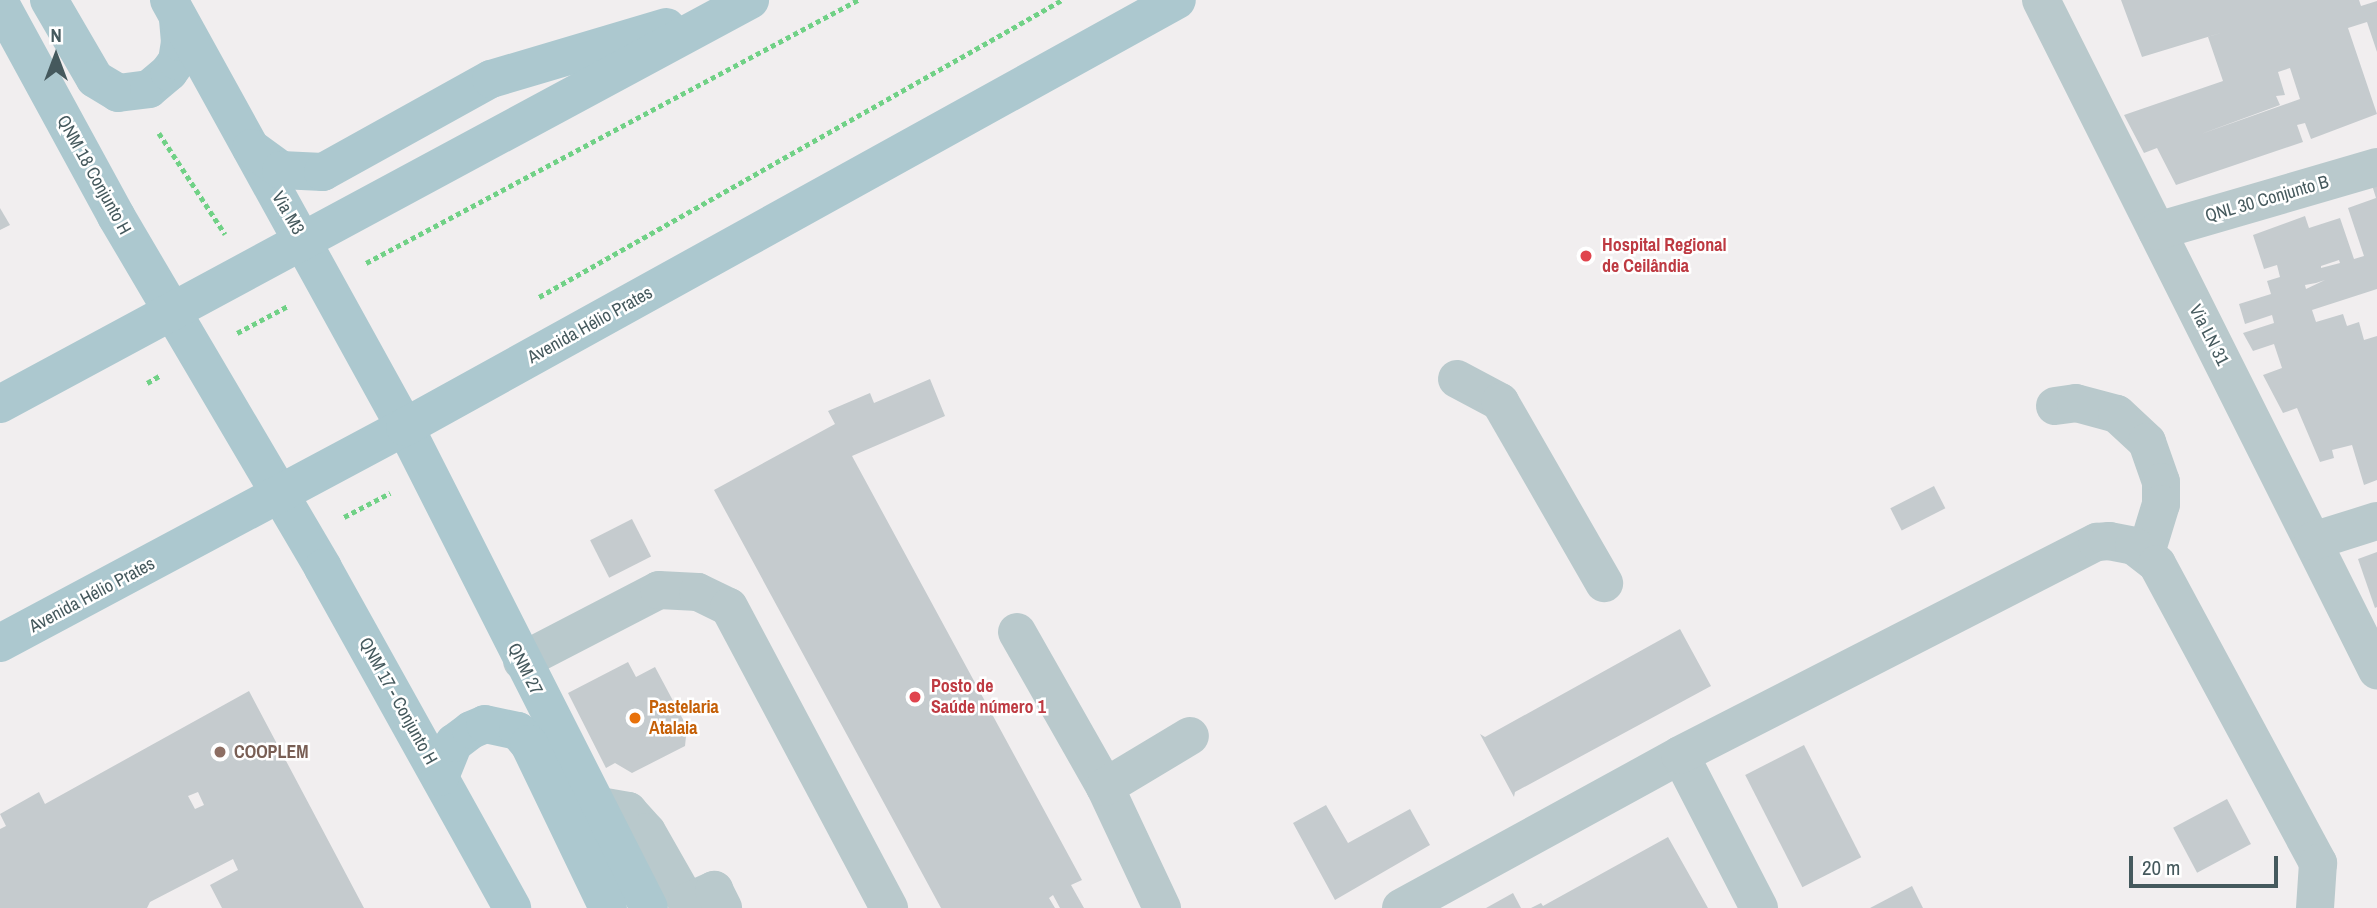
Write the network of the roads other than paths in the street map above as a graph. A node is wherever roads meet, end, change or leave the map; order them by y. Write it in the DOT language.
graph roads {
  1 [pos="49,0"];
  2 [pos="1177,0"];
  3 [pos="2041,0"];
  4 [pos="747,1"];
  5 [pos="0,2"];
  6 [pos="173,8"];
  7 [pos="248,144"];
  8 [pos="2377,167"];
  9 [pos="2157,231"];
  10 [pos="303,239"];
  11 [pos="172,310"];
  12 [pos="1457,379"];
  13 [pos="0,404"];
  14 [pos="2055,406"];
  15 [pos="405,427"];
  16 [pos="280,495"];
  17 [pos="2377,520"];
  18 [pos="2313,541"];
  19 [pos="2146,553"];
  20 [pos="1604,583"];
  21 [pos="1017,632"];
  22 [pos="0,643"];
  23 [pos="522,661"];
  24 [pos="2377,670"];
  25 [pos="1190,736"];
  26 [pos="1679,755"];
  27 [pos="440,777"];
  28 [pos="1105,787"];
  29 [pos="594,805"];
  30 [pos="512,908"];
  31 [pos="608,908"];
  32 [pos="649,908"];
  33 [pos="723,908"];
  34 [pos="888,908"];
  35 [pos="1162,908"];
  36 [pos="1401,908"];
  37 [pos="1759,908"];
  38 [pos="2315,908"];
  1 -- 6 [label="main road"];
  2 -- 15 [label="main road, Avenida Hélio Prates"];
  3 -- 9 [label="street, Via LN 31"];
  4 -- 7 [label="main road"];
  4 -- 10 [label="main road"];
  5 -- 11 [label="main road, QNM 18 Conjunto H"];
  6 -- 7 [label="main road, Via M3"];
  7 -- 10 [label="main road, Via M3"];
  8 -- 9 [label="street, QNL 30 Conjunto B"];
  9 -- 18 [label="street, Via LN 31"];
  10 -- 11 [label="main road"];
  10 -- 15 [label="main road, Via M3"];
  11 -- 13 [label="main road"];
  11 -- 16 [label="main road"];
  12 -- 20 [label="street"];
  14 -- 19 [label="street"];
  15 -- 16 [label="main road, Avenida Hélio Prates"];
  15 -- 23 [label="main road, QNM 27"];
  16 -- 22 [label="main road, Avenida Hélio Prates"];
  16 -- 27 [label="main road, QNM 17 - Conjunto H"];
  17 -- 18 [label="street"];
  18 -- 24 [label="street, Via LN 31"];
  19 -- 26 [label="street"];
  19 -- 38 [label="street"];
  21 -- 28 [label="street"];
  23 -- 29 [label="main road, QNM 27"];
  23 -- 34 [label="street"];
  25 -- 28 [label="street"];
  26 -- 36 [label="street"];
  26 -- 37 [label="street"];
  27 -- 30 [label="main road, QNM 17 - Conjunto H"];
  27 -- 31 [label="main road"];
  28 -- 35 [label="street"];
  29 -- 32 [label="main road, QNM 27"];
  29 -- 33 [label="street"];
}
